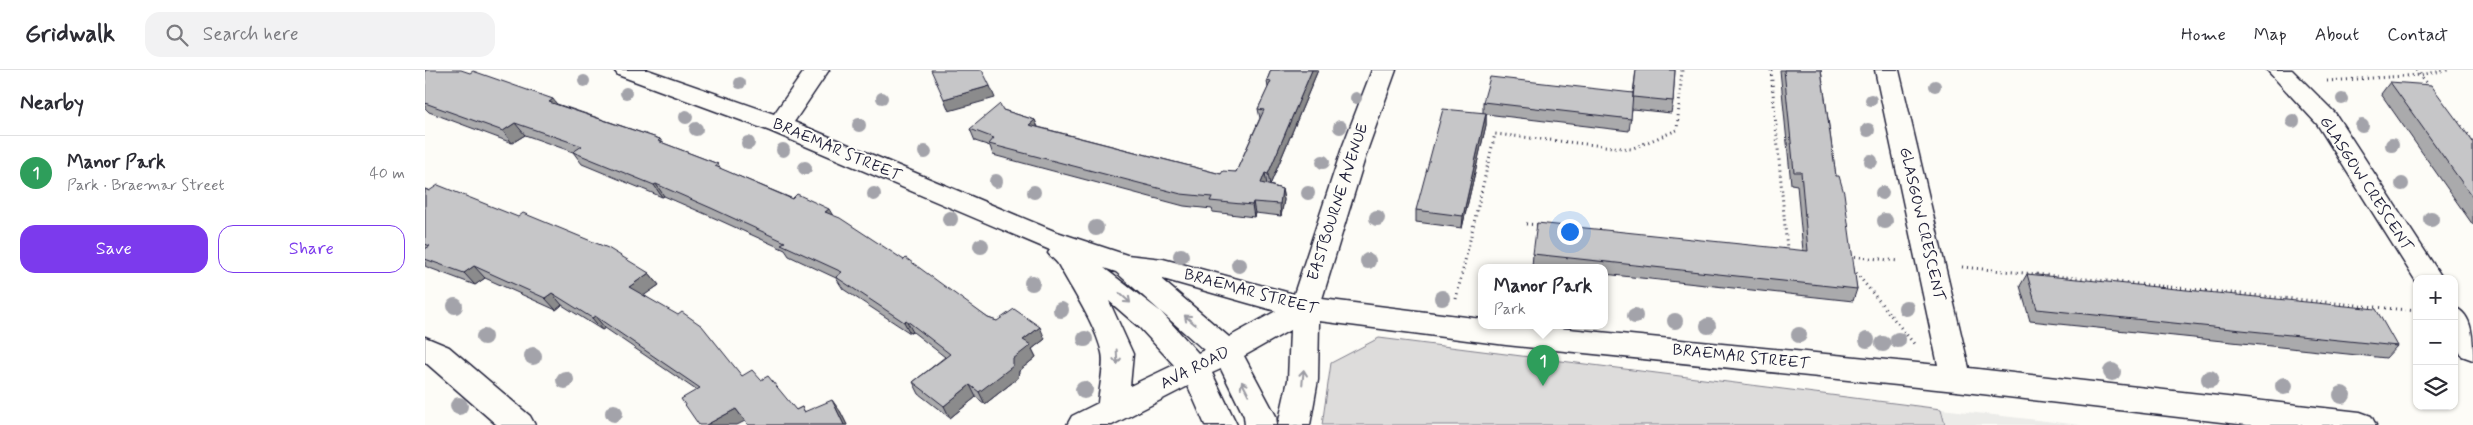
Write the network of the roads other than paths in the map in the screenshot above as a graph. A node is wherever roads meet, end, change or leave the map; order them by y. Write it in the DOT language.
graph roads {
  1 [pos="627,70"];
  2 [pos="817,70"];
  3 [pos="1383,70"];
  4 [pos="1887,70"];
  5 [pos="2287,77"];
  6 [pos="779,125"];
  7 [pos="1053,246"];
  8 [pos="1126,264"];
  9 [pos="2426,275"];
  10 [pos="1305,308"];
  11 [pos="2455,320"];
  12 [pos="425,348"];
  13 [pos="2473,348"];
  14 [pos="1227,352"];
  15 [pos="1194,369"];
  16 [pos="1956,379"];
  17 [pos="1113,410"];
  18 [pos="519,425"];
  19 [pos="1083,425"];
  20 [pos="1221,425"];
  21 [pos="1261,425"];
  22 [pos="1294,425"];
  23 [pos="2360,425"];
  1 -- 6 [label="street, BRAEMAR STREET"];
  2 -- 6 [label="street"];
  3 -- 10 [label="street, EASTBOURNE AVENUE"];
  4 -- 16 [label="street, GLASGOW CRESCENT"];
  5 -- 9 [label="street, GLASGOW CRESCENT"];
  6 -- 7 [label="street, BRAEMAR STREET"];
  7 -- 8 [label="street, BRAEMAR STREET"];
  7 -- 15 [label="street, BRAEMAR STREET, one-way"];
  7 -- 17 [label="street, one-way"];
  8 -- 10 [label="street, BRAEMAR STREET"];
  14 -- 8 [label="street, BRAEMAR STREET, one-way"];
  10 -- 14 [label="street, AVA ROAD"];
  10 -- 16 [label="street, BRAEMAR STREET"];
  22 -- 10 [label="street, EASTBOURNE AVENUE, one-way"];
  11 -- 13 [label="street"];
  12 -- 18 [label="street"];
  14 -- 15 [label="street, AVA ROAD"];
  21 -- 14 [label="street, one-way"];
  15 -- 17 [label="street, AVA ROAD"];
  15 -- 20 [label="street"];
  16 -- 23 [label="street, BRAEMAR STREET"];
  17 -- 19 [label="street, AVA ROAD"];
}
